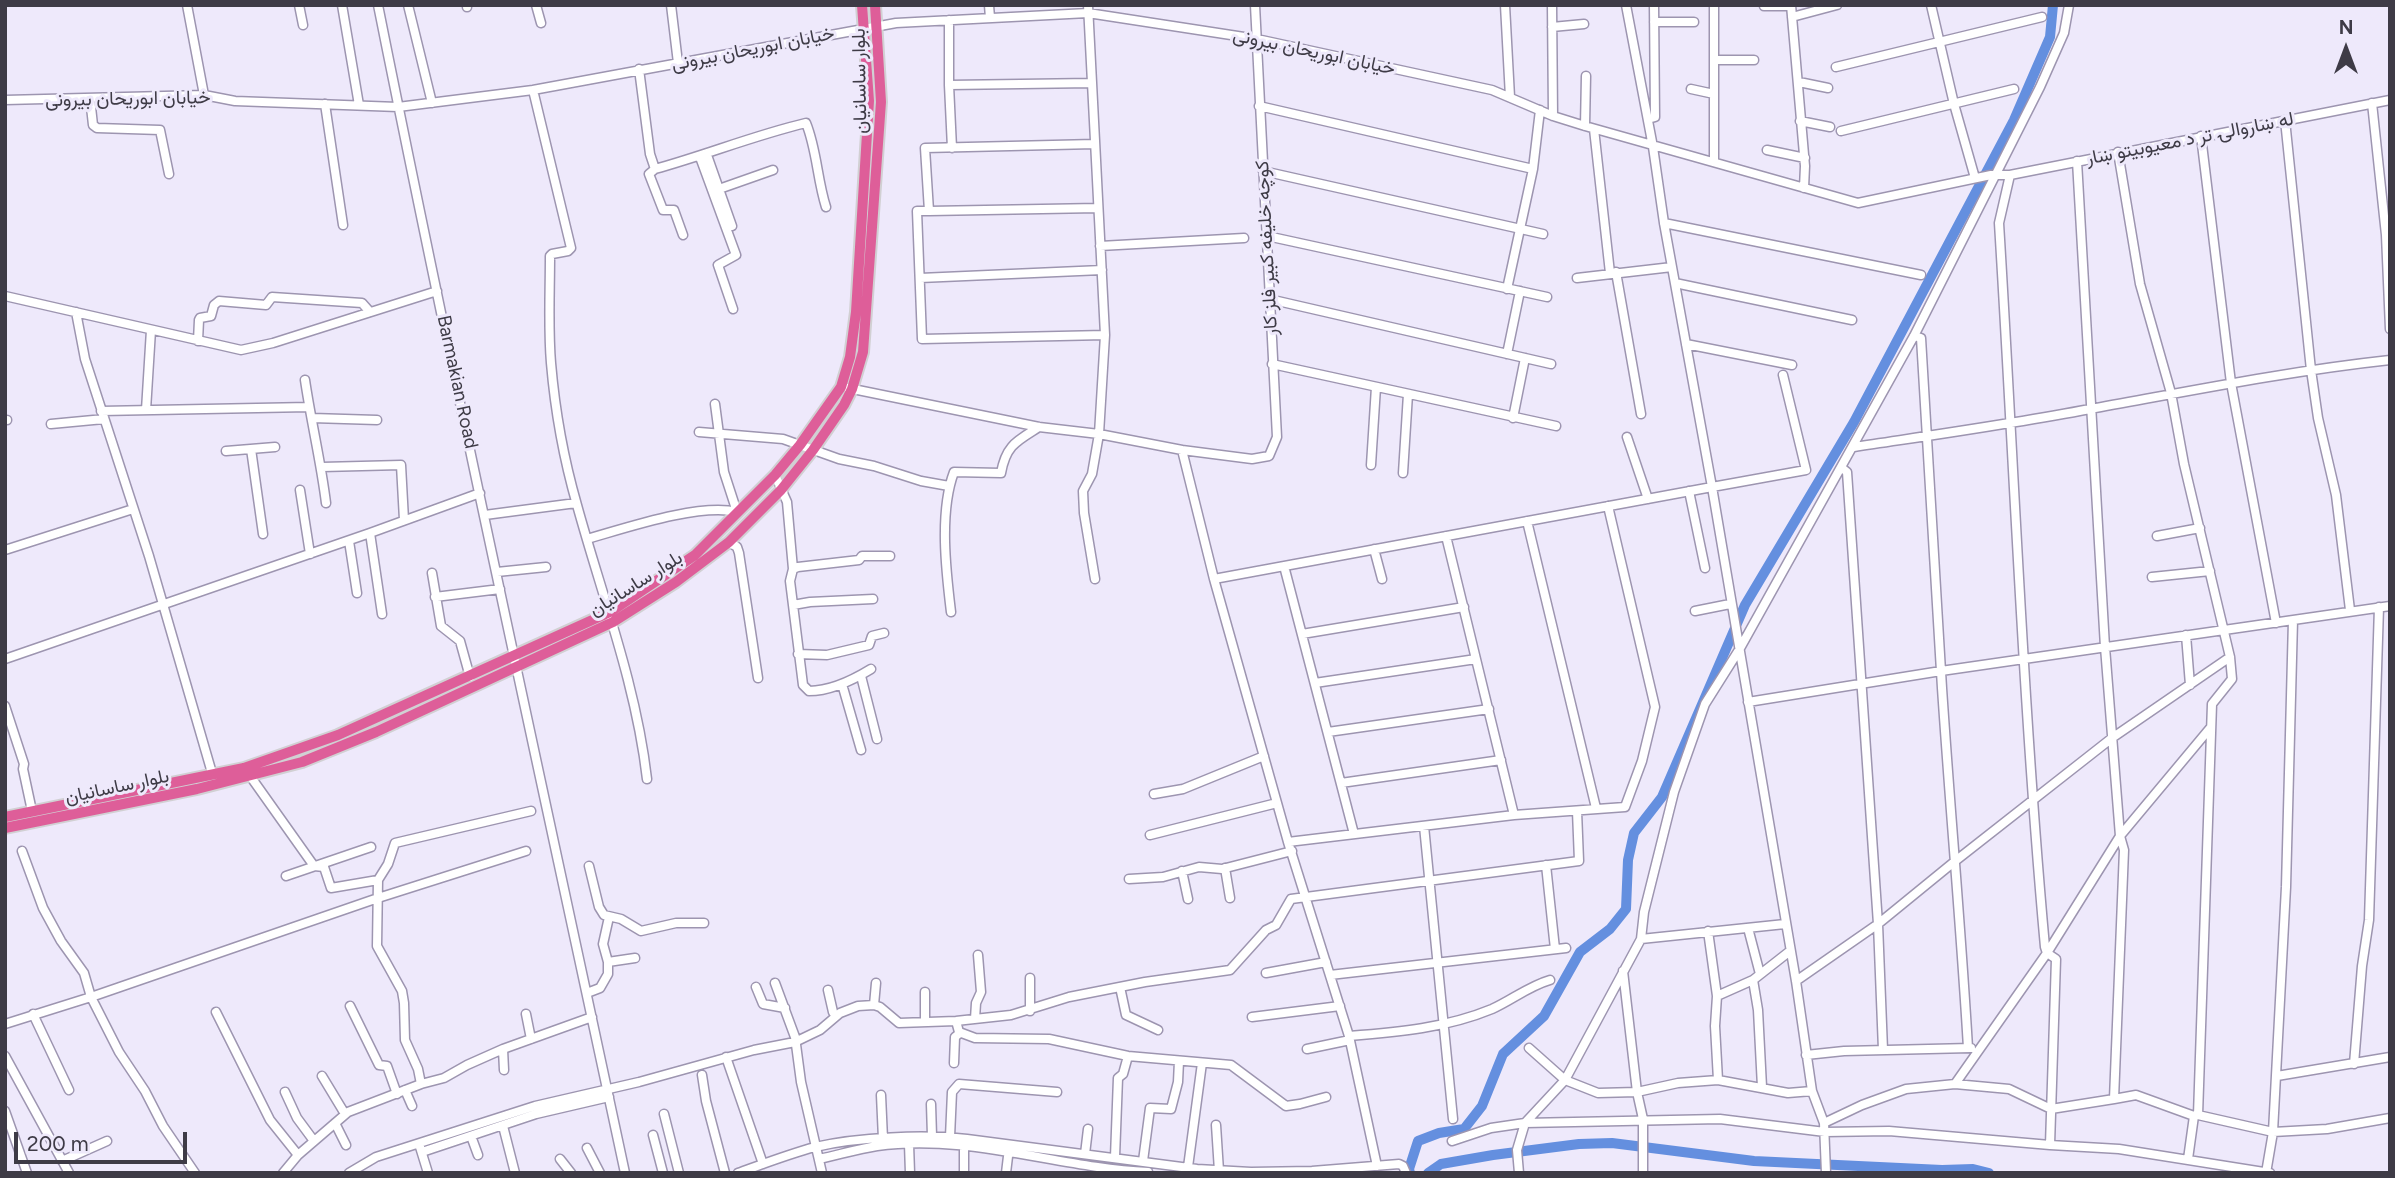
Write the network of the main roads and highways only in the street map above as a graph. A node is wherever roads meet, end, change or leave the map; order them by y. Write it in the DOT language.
graph roads {
  1 [pos="862,5"];
  2 [pos="874,5"];
  3 [pos="871,27"];
  4 [pos="847,388"];
  5 [pos="611,617"];
  6 [pos="514,662"];
  7 [pos="247,772"];
  8 [pos="5,817"];
  9 [pos="5,828"];
  1 -- 3 [label="highway, بلوار ساسانیان"];
  2 -- 3 [label="highway, بلوار ساسانیان"];
  3 -- 4 [label="highway, بلوار ساسانیان"];
  4 -- 5 [label="highway, بلوار ساسانیان"];
  4 -- 5 [label="highway, بلوار ساسانیان"];
  5 -- 6 [label="highway, بلوار ساسانیان"];
  6 -- 7 [label="highway, بلوار ساسانیان"];
  6 -- 7 [label="highway, بلوار ساسانیان"];
  7 -- 8 [label="highway, بلوار ساسانیان"];
  7 -- 9 [label="highway, بلوار ساسانیان"];
}
